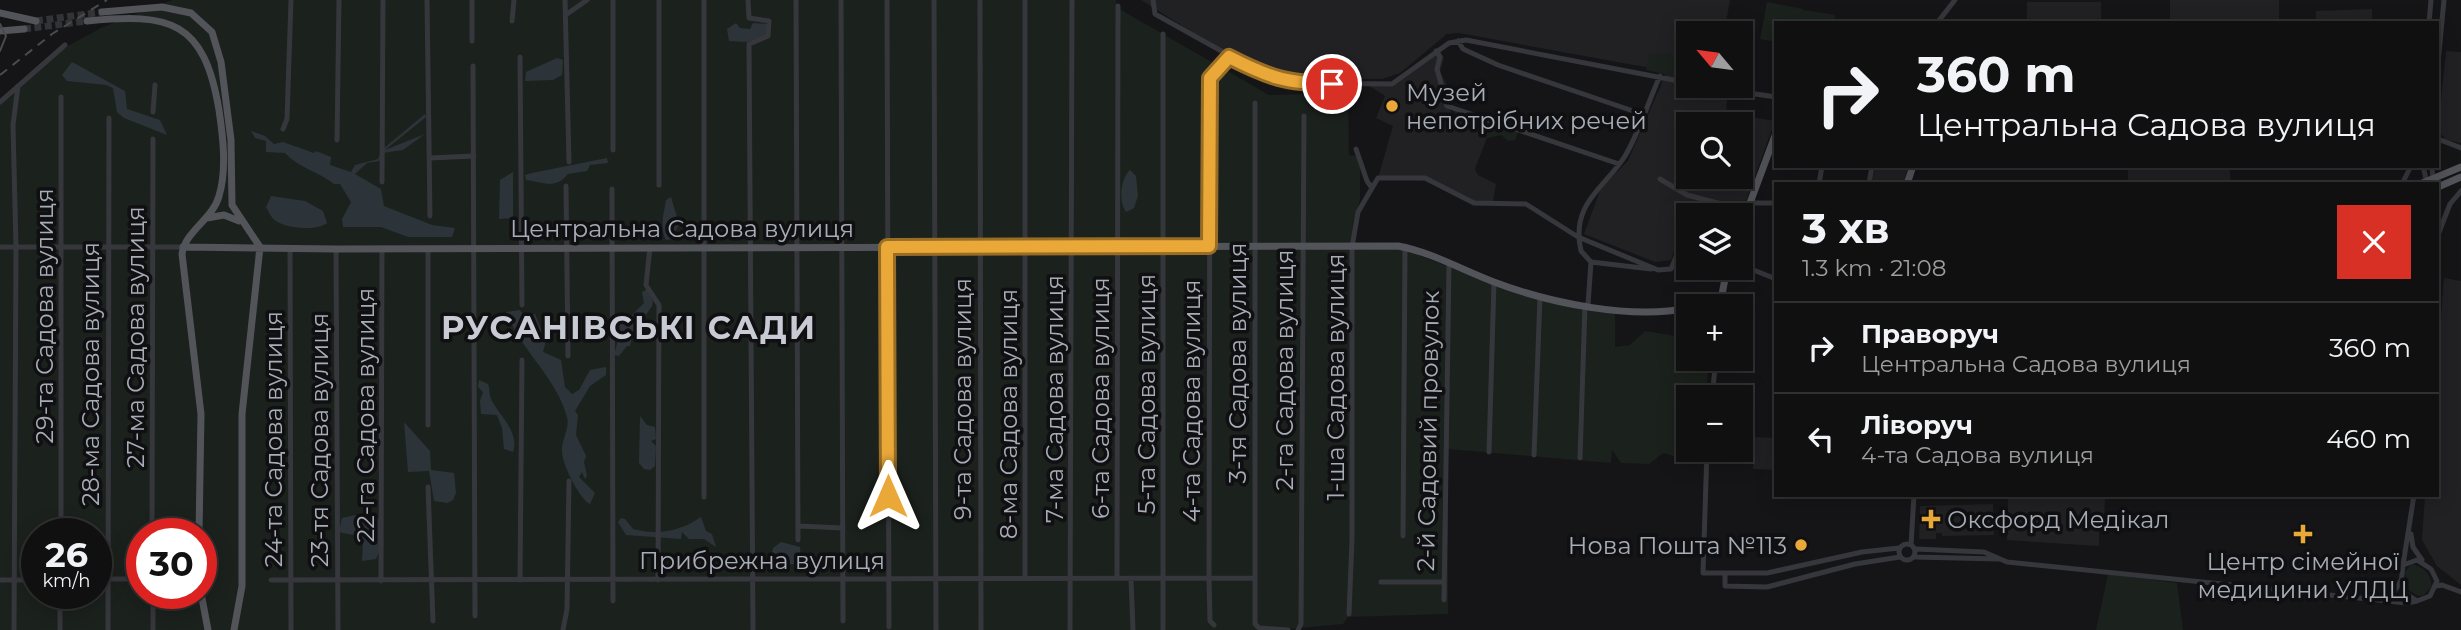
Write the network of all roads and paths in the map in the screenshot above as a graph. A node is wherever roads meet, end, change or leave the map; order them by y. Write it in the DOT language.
graph roads {
  1 [pos="291,0"];
  2 [pos="339,0"];
  3 [pos="383,0"];
  4 [pos="427,0"];
  5 [pos="472,0"];
  6 [pos="514,0"];
  7 [pos="565,0"];
  8 [pos="587,0"];
  9 [pos="613,0"];
  10 [pos="659,0"];
  11 [pos="704,0"];
  12 [pos="748,0"];
  13 [pos="796,0"];
  14 [pos="841,0"];
  15 [pos="887,0"];
  16 [pos="934,0"];
  17 [pos="979,0"];
  18 [pos="1025,0"];
  19 [pos="1072,0"];
  20 [pos="1153,0"];
  21 [pos="1955,0"];
  22 [pos="2431,0"];
  23 [pos="2444,0"];
  24 [pos="1118,6"];
  25 [pos="102,12"];
  26 [pos="0,13"];
  27 [pos="566,14"];
  28 [pos="36,21"];
  29 [pos="87,21"];
  30 [pos="512,21"];
  31 [pos="1939,21"];
  32 [pos="2429,21"];
  33 [pos="24,29"];
  34 [pos="0,31"];
  35 [pos="1163,34"];
  36 [pos="472,41"];
  37 [pos="1458,41"];
  38 [pos="65,45"];
  39 [pos="1436,51"];
  40 [pos="2439,52"];
  41 [pos="520,57"];
  42 [pos="1229,57"];
  43 [pos="472,66"];
  44 [pos="1660,76"];
  45 [pos="1676,80"];
  46 [pos="155,85"];
  47 [pos="18,86"];
  48 [pos="1754,94"];
  49 [pos="61,97"];
  50 [pos="1774,97"];
  51 [pos="0,102"];
  52 [pos="1255,103"];
  53 [pos="153,112"];
  54 [pos="1642,114"];
  55 [pos="1304,116"];
  56 [pos="109,118"];
  57 [pos="283,129"];
  58 [pos="153,139"];
  59 [pos="1774,139"];
  60 [pos="2439,139"];
  61 [pos="337,140"];
  62 [pos="2461,148"];
  63 [pos="1356,149"];
  64 [pos="613,150"];
  65 [pos="474,156"];
  66 [pos="430,158"];
  67 [pos="569,162"];
  68 [pos="1619,164"];
  69 [pos="2461,167"];
  70 [pos="2461,177"];
  71 [pos="1660,179"];
  72 [pos="382,182"];
  73 [pos="2427,182"];
  74 [pos="659,185"];
  75 [pos="566,187"];
  76 [pos="2439,187"];
  77 [pos="1372,188"];
  78 [pos="612,189"];
  79 [pos="2461,191"];
  80 [pos="1751,202"];
  81 [pos="1718,203"];
  82 [pos="1774,203"];
  83 [pos="430,216"];
  84 [pos="208,218"];
  85 [pos="242,223"];
  86 [pos="2439,233"];
  87 [pos="1578,237"];
  88 [pos="750,246"];
  89 [pos="796,246"];
  90 [pos="842,246"];
  91 [pos="1072,246"];
  92 [pos="1117,246"];
  93 [pos="1164,246"];
  94 [pos="1209,246"];
  95 [pos="1255,246"];
  96 [pos="0,247"];
  97 [pos="16,247"];
  98 [pos="62,247"];
  99 [pos="107,247"];
  100 [pos="152,247"];
  101 [pos="183,247"];
  102 [pos="260,247"];
  103 [pos="475,247"];
  104 [pos="611,247"];
  105 [pos="650,247"];
  106 [pos="704,247"];
  107 [pos="887,247"];
  108 [pos="933,247"];
  109 [pos="1302,247"];
  110 [pos="1352,247"];
  111 [pos="1405,247"];
  112 [pos="290,248"];
  113 [pos="382,248"];
  114 [pos="428,248"];
  115 [pos="520,248"];
  116 [pos="566,248"];
  117 [pos="980,248"];
  118 [pos="1026,248"];
  119 [pos="336,249"];
  120 [pos="1676,256"];
  121 [pos="1591,262"];
  122 [pos="1449,263"];
  123 [pos="1658,270"];
  124 [pos="1753,270"];
  125 [pos="1774,278"];
  126 [pos="1494,282"];
  127 [pos="1540,297"];
  128 [pos="522,305"];
  129 [pos="1586,305"];
  130 [pos="1676,310"];
  131 [pos="568,356"];
  132 [pos="522,360"];
  133 [pos="428,425"];
  134 [pos="1489,452"];
  135 [pos="1534,455"];
  136 [pos="1580,458"];
  137 [pos="1707,462"];
  138 [pos="569,481"];
  139 [pos="428,487"];
  140 [pos="704,497"];
  141 [pos="1914,497"];
  142 [pos="2414,497"];
  143 [pos="61,518"];
  144 [pos="107,518"];
  145 [pos="152,518"];
  146 [pos="199,518"];
  147 [pos="798,526"];
  148 [pos="843,528"];
  149 [pos="2410,531"];
  150 [pos="1403,536"];
  151 [pos="798,540"];
  152 [pos="1913,547"];
  153 [pos="1899,548"];
  154 [pos="1900,557"];
  155 [pos="1914,557"];
  156 [pos="1999,559"];
  157 [pos="2423,562"];
  158 [pos="2403,565"];
  159 [pos="1726,574"];
  160 [pos="2436,575"];
  161 [pos="1025,576"];
  162 [pos="843,577"];
  163 [pos="889,577"];
  164 [pos="613,578"];
  165 [pos="934,578"];
  166 [pos="980,578"];
  167 [pos="1071,578"];
  168 [pos="1255,578"];
  169 [pos="1117,579"];
  170 [pos="1131,579"];
  171 [pos="1163,579"];
  172 [pos="1209,579"];
  173 [pos="2401,579"];
  174 [pos="0,580"];
  175 [pos="14,580"];
  176 [pos="21,580"];
  177 [pos="271,580"];
  178 [pos="290,580"];
  179 [pos="430,580"];
  180 [pos="474,580"];
  181 [pos="520,580"];
  182 [pos="565,580"];
  183 [pos="658,580"];
  184 [pos="752,580"];
  185 [pos="336,581"];
  186 [pos="381,581"];
  187 [pos="1381,582"];
  188 [pos="1444,582"];
  189 [pos="2436,586"];
  190 [pos="2454,588"];
  191 [pos="2461,592"];
  192 [pos="2374,598"];
  193 [pos="1444,600"];
  194 [pos="613,601"];
  195 [pos="2417,601"];
  196 [pos="61,609"];
  197 [pos="108,609"];
  198 [pos="153,609"];
  199 [pos="204,609"];
  200 [pos="1349,614"];
  201 [pos="475,616"];
  202 [pos="433,621"];
  203 [pos="843,621"];
  204 [pos="1214,625"];
  205 [pos="889,627"];
  206 [pos="1300,627"];
  207 [pos="1163,628"];
  208 [pos="753,629"];
  209 [pos="936,629"];
  210 [pos="15,630"];
  211 [pos="60,630"];
  212 [pos="108,630"];
  213 [pos="153,630"];
  214 [pos="208,630"];
  215 [pos="234,630"];
  216 [pos="291,630"];
  217 [pos="338,630"];
  218 [pos="563,630"];
  219 [pos="981,630"];
  220 [pos="1070,630"];
  221 [pos="1133,630"];
  222 [pos="1287,630"];
  1 -- 57 [label="street"];
  2 -- 61 [label="street"];
  3 -- 72 [label="street"];
  4 -- 66 [label="street"];
  5 -- 36 [label="street"];
  6 -- 30 [label="street"];
  7 -- 27 [label="street"];
  8 -- 27 [label="street"];
  9 -- 64 [label="street"];
  10 -- 74 [label="street"];
  11 -- 106 [label="street"];
  12 -- 88 [label="street"];
  13 -- 89 [label="street"];
  14 -- 90 [label="street"];
  15 -- 107 [label="street"];
  16 -- 108 [label="street"];
  17 -- 117 [label="street, 9-та Садова вулиця"];
  18 -- 118 [label="street, 8-ма Садова вулиця"];
  19 -- 91 [label="street, 7-ма Садова вулиця"];
  20 -- 42 [label="street"];
  21 -- 31 [label="street"];
  22 -- 32 [label="street"];
  23 -- 40 [label="street"];
  24 -- 92 [label="street, 6-та Садова вулиця"];
  25 -- 85 [label="main road"];
  26 -- 28 [label="main road"];
  27 -- 67 [label="street"];
  29 -- 84 [label="main road"];
  33 -- 34 [label="main road"];
  35 -- 93 [label="street, 5-та Садова вулиця"];
  37 -- 39 [label="street"];
  37 -- 44 [label="street"];
  37 -- 54 [label="street"];
  38 -- 47 [label="street"];
  39 -- 42 [label="street"];
  39 -- 68 [label="street"];
  41 -- 115 [label="street"];
  42 -- 94 [label="street, 4-та Садова вулиця"];
  43 -- 65 [label="street"];
  44 -- 45 [label="street"];
  44 -- 54 [label="street"];
  46 -- 53 [label="street"];
  47 -- 51 [label="street"];
  47 -- 97 [label="street"];
  48 -- 50 [label="street"];
  49 -- 98 [label="street, 29-та Садова вулиця"];
  52 -- 95 [label="street, 3-тя Садова вулиця"];
  54 -- 68 [label="street"];
  55 -- 109 [label="street, 2-га Садова вулиця"];
  56 -- 99 [label="street, 28-ма Садова вулиця"];
  58 -- 100 [label="street, 27-ма Садова вулиця"];
  59 -- 80 [label="main road"];
  60 -- 62 [label="street"];
  63 -- 77 [label="street"];
  65 -- 66 [label="street"];
  65 -- 103 [label="street"];
  66 -- 83 [label="street"];
  68 -- 87 [label="street"];
  69 -- 73 [label="main road"];
  70 -- 76 [label="main road"];
  71 -- 81 [label="street"];
  75 -- 116 [label="street"];
  77 -- 87 [label="street"];
  77 -- 110 [label="street, 1-ша Садова вулиця"];
  78 -- 104 [label="street"];
  79 -- 86 [label="street"];
  80 -- 82 [label="street"];
  84 -- 85 [label="main road"];
  84 -- 101 [label="main road"];
  85 -- 102 [label="main road"];
  87 -- 121 [label="street"];
  87 -- 123 [label="street"];
  88 -- 89 [label="main road, Центральна Садова вулиця"];
  88 -- 106 [label="main road, Центральна Садова вулиця"];
  88 -- 184 [label="street"];
  89 -- 90 [label="main road, Центральна Садова вулиця"];
  89 -- 147 [label="street"];
  90 -- 107 [label="main road, Центральна Садова вулиця"];
  90 -- 148 [label="street"];
  91 -- 92 [label="main road, Центральна Садова вулиця"];
  91 -- 118 [label="main road, Центральна Садова вулиця"];
  91 -- 167 [label="street, 7-ма Садова вулиця"];
  92 -- 93 [label="main road, Центральна Садова вулиця"];
  92 -- 169 [label="street, 6-та Садова вулиця"];
  93 -- 94 [label="main road, Центральна Садова вулиця"];
  93 -- 171 [label="street, 5-та Садова вулиця"];
  94 -- 95 [label="main road, Центральна Садова вулиця"];
  94 -- 172 [label="street, 4-та Садова вулиця"];
  95 -- 109 [label="main road, Центральна Садова вулиця"];
  95 -- 168 [label="street, 3-тя Садова вулиця"];
  96 -- 97 [label="street, Центральна Садова вулиця"];
  97 -- 98 [label="street, Центральна Садова вулиця"];
  97 -- 175 [label="street"];
  98 -- 99 [label="street, Центральна Садова вулиця"];
  98 -- 143 [label="street, 29-та Садова вулиця"];
  99 -- 100 [label="street, Центральна Садова вулиця"];
  99 -- 144 [label="street, 28-ма Садова вулиця"];
  100 -- 101 [label="street, Центральна Садова вулиця"];
  100 -- 145 [label="street, 27-ма Садова вулиця"];
  101 -- 102 [label="main road, Центральна Садова вулиця"];
  101 -- 146 [label="main road"];
  102 -- 112 [label="main road, Центральна Садова вулиця"];
  102 -- 215 [label="main road"];
  103 -- 114 [label="main road, Центральна Садова вулиця"];
  103 -- 115 [label="main road, Центральна Садова вулиця"];
  103 -- 180 [label="street"];
  104 -- 105 [label="main road, Центральна Садова вулиця"];
  104 -- 116 [label="main road, Центральна Садова вулиця"];
  104 -- 164 [label="street"];
  105 -- 106 [label="main road, Центральна Садова вулиця"];
  105 -- 183 [label="street"];
  106 -- 140 [label="street"];
  107 -- 108 [label="main road, Центральна Садова вулиця"];
  107 -- 163 [label="street"];
  108 -- 117 [label="main road, Центральна Садова вулиця"];
  108 -- 165 [label="street"];
  109 -- 110 [label="main road, Центральна Садова вулиця"];
  109 -- 206 [label="street, 2-га Садова вулиця"];
  110 -- 111 [label="main road, Центральна Садова вулиця"];
  110 -- 200 [label="street, 1-ша Садова вулиця"];
  111 -- 122 [label="main road, Центральна Садова вулиця"];
  111 -- 150 [label="street"];
  112 -- 119 [label="main road, Центральна Садова вулиця"];
  112 -- 178 [label="street, 24-та Садова вулиця"];
  113 -- 114 [label="main road, Центральна Садова вулиця"];
  113 -- 119 [label="main road, Центральна Садова вулиця"];
  113 -- 186 [label="street, 22-га Садова вулиця"];
  114 -- 133 [label="street"];
  115 -- 116 [label="main road, Центральна Садова вулиця"];
  115 -- 128 [label="street"];
  116 -- 131 [label="street"];
  117 -- 118 [label="main road, Центральна Садова вулиця"];
  117 -- 166 [label="street, 9-та Садова вулиця"];
  118 -- 161 [label="street, 8-ма Садова вулиця"];
  119 -- 185 [label="street, 23-тя Садова вулиця"];
  120 -- 123 [label="street"];
  121 -- 123 [label="street"];
  121 -- 129 [label="street"];
  122 -- 126 [label="main road, Центральна Садова вулиця"];
  122 -- 188 [label="street, 2-й Садовий провулок"];
  124 -- 125 [label="street"];
  126 -- 127 [label="main road, Центральна Садова вулиця"];
  126 -- 134 [label="street"];
  127 -- 129 [label="main road, Центральна Садова вулиця"];
  127 -- 135 [label="street"];
  129 -- 130 [label="main road, Центральна Садова вулиця"];
  129 -- 136 [label="street"];
  132 -- 181 [label="street"];
  137 -- 159 [label="street"];
  138 -- 182 [label="street"];
  139 -- 179 [label="street"];
  141 -- 152 [label="street"];
  142 -- 149 [label="street"];
  147 -- 148 [label="street"];
  147 -- 151 [label="street"];
  148 -- 162 [label="street"];
  149 -- 157 [label="street"];
  149 -- 158 [label="street"];
  152 -- 153 [label="street"];
  152 -- 155 [label="street"];
  152 -- 156 [label="street"];
  153 -- 154 [label="street"];
  153 -- 159 [label="street"];
  154 -- 155 [label="street"];
  154 -- 159 [label="street"];
  155 -- 156 [label="street"];
  156 -- 192 [label="street"];
  157 -- 158 [label="street"];
  157 -- 160 [label="street"];
  158 -- 173 [label="street"];
  160 -- 189 [label="street"];
  160 -- 190 [label="street"];
  161 -- 166 [label="street, Прибрежна вулиця"];
  161 -- 167 [label="street, Прибрежна вулиця"];
  162 -- 163 [label="street, Прибрежна вулиця"];
  162 -- 184 [label="street, Прибрежна вулиця"];
  162 -- 203 [label="street"];
  163 -- 165 [label="street, Прибрежна вулиця"];
  163 -- 205 [label="street"];
  164 -- 182 [label="street, Прибрежна вулиця"];
  164 -- 183 [label="street, Прибрежна вулиця"];
  164 -- 194 [label="street"];
  165 -- 166 [label="street, Прибрежна вулиця"];
  165 -- 209 [label="street"];
  166 -- 219 [label="street, 9-та Садова вулиця"];
  167 -- 169 [label="street, Прибрежна вулиця"];
  167 -- 220 [label="street, 7-ма Садова вулиця"];
  168 -- 172 [label="street, Прибрежна вулиця"];
  168 -- 222 [label="street, 3-тя Садова вулиця"];
  169 -- 170 [label="street, Прибрежна вулиця"];
  170 -- 171 [label="street, Прибрежна вулиця"];
  170 -- 221 [label="street"];
  171 -- 172 [label="street, Прибрежна вулиця"];
  171 -- 207 [label="street, 5-та Садова вулиця"];
  172 -- 204 [label="street, 4-та Садова вулиця"];
  173 -- 192 [label="street"];
  173 -- 195 [label="street"];
  174 -- 175 [label="street"];
  175 -- 176 [label="street"];
  175 -- 210 [label="street"];
  177 -- 178 [label="street, Прибрежна вулиця"];
  178 -- 185 [label="street, Прибрежна вулиця"];
  178 -- 216 [label="street, 24-та Садова вулиця"];
  179 -- 180 [label="street, Прибрежна вулиця"];
  179 -- 186 [label="street, Прибрежна вулиця"];
  179 -- 202 [label="street"];
  180 -- 181 [label="street, Прибрежна вулиця"];
  180 -- 201 [label="street"];
  181 -- 182 [label="street, Прибрежна вулиця"];
  182 -- 218 [label="street"];
  183 -- 184 [label="street, Прибрежна вулиця"];
  184 -- 208 [label="street"];
  185 -- 186 [label="street, Прибрежна вулиця"];
  185 -- 217 [label="street, 23-тя Садова вулиця"];
  187 -- 188 [label="street"];
  188 -- 193 [label="street, 2-й Садовий провулок"];
  189 -- 190 [label="street"];
  189 -- 195 [label="street"];
  190 -- 191 [label="street"];
  192 -- 195 [label="street"];
  196 -- 211 [label="street"];
  197 -- 212 [label="street, 28-ма Садова вулиця"];
  198 -- 213 [label="street"];
  199 -- 214 [label="main road"];
}
